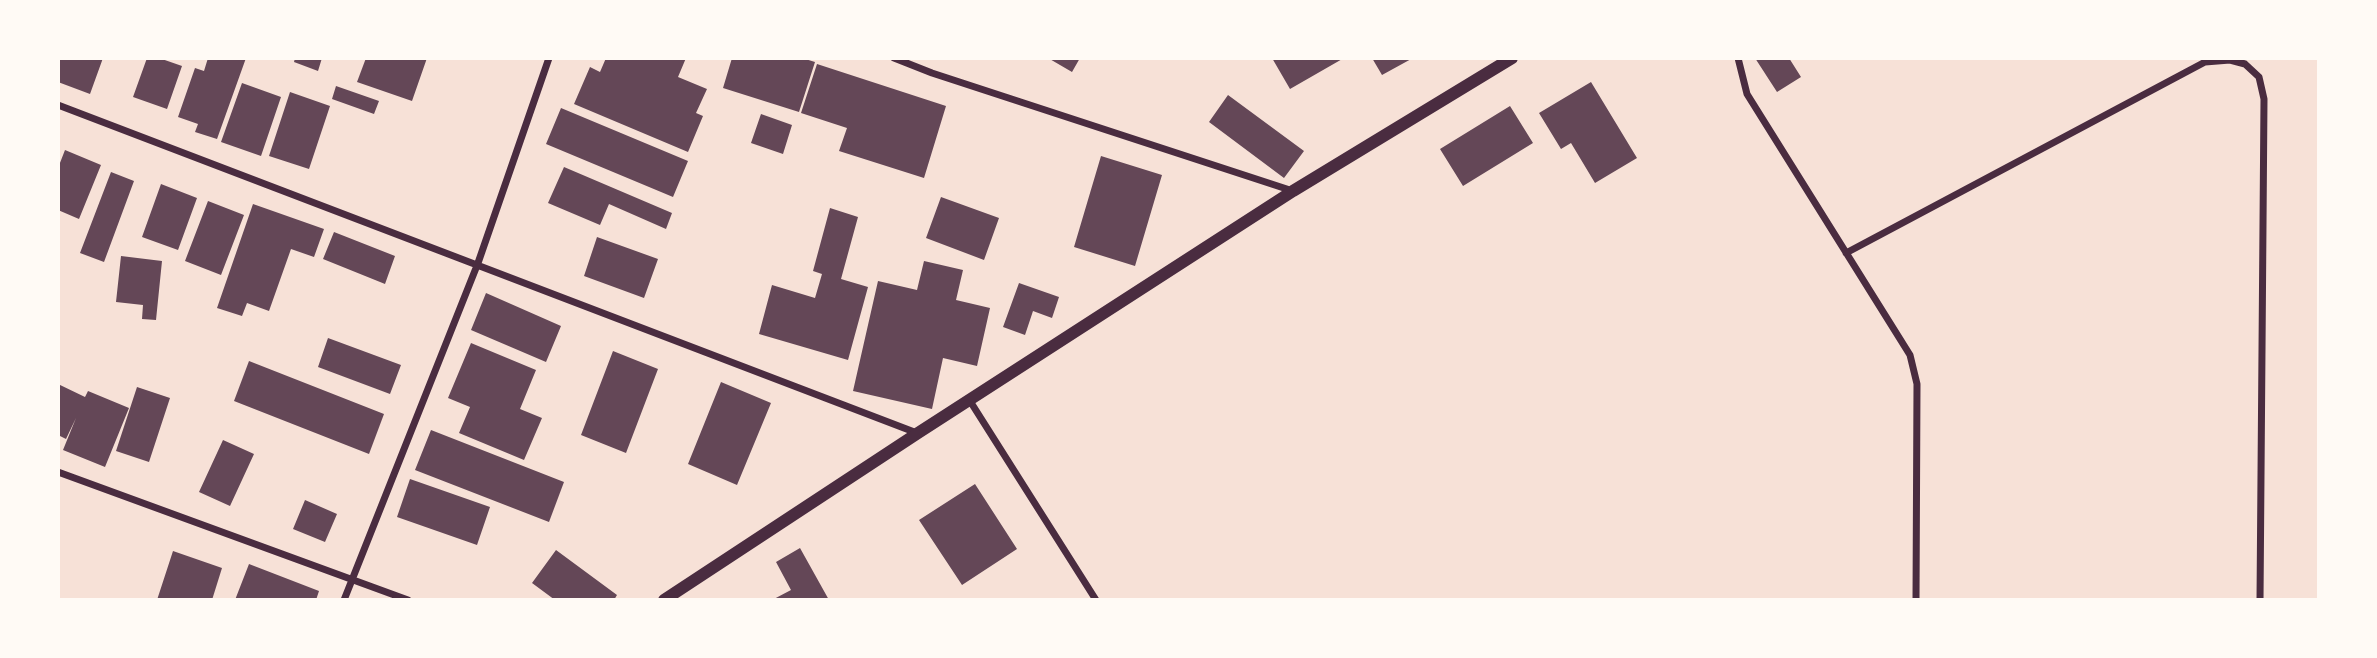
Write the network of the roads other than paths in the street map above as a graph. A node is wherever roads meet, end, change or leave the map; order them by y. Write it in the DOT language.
graph roads {
  1 [pos="549,58"];
  2 [pos="894,58"];
  3 [pos="1512,58"];
  4 [pos="1738,58"];
  5 [pos="58,105"];
  6 [pos="1293,191"];
  7 [pos="1846,253"];
  8 [pos="478,263"];
  9 [pos="970,401"];
  10 [pos="918,433"];
  11 [pos="58,472"];
  12 [pos="353,579"];
  13 [pos="344,600"];
  14 [pos="408,600"];
  15 [pos="664,600"];
  16 [pos="1096,600"];
  17 [pos="1916,600"];
  18 [pos="2260,600"];
  1 -- 8 [label="street"];
  2 -- 6 [label="street"];
  3 -- 6 [label="street"];
  4 -- 7 [label="street"];
  5 -- 8 [label="street"];
  6 -- 9 [label="street"];
  7 -- 17 [label="street"];
  7 -- 18 [label="street"];
  8 -- 10 [label="street"];
  8 -- 12 [label="street"];
  9 -- 10 [label="street"];
  9 -- 16 [label="street"];
  10 -- 15 [label="street"];
  11 -- 12 [label="street"];
  12 -- 13 [label="street"];
  12 -- 14 [label="street"];
}
